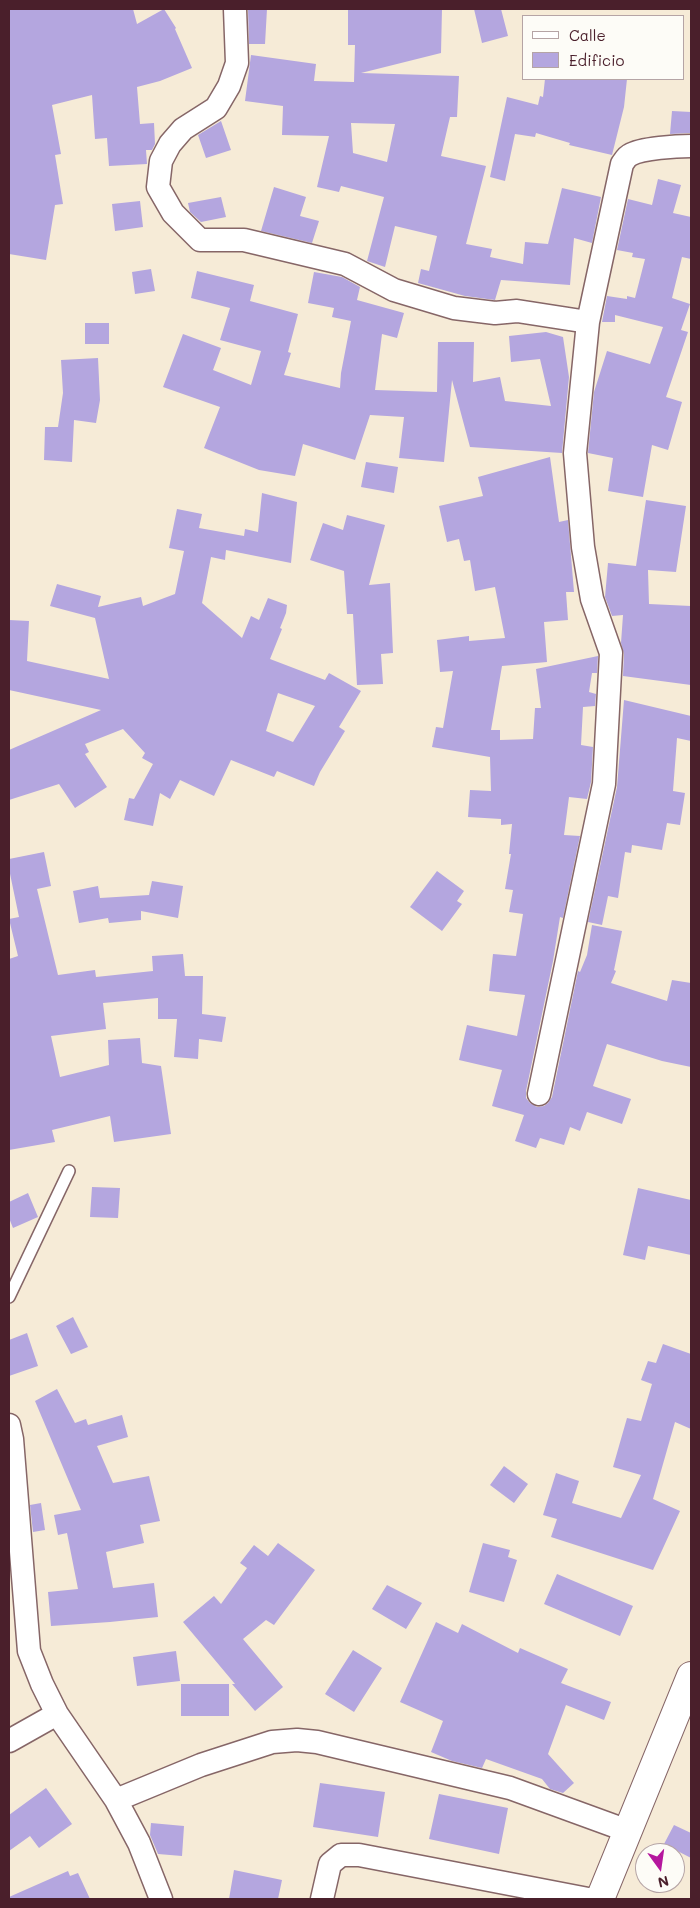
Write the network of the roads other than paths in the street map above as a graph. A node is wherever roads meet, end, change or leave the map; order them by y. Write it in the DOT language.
graph roads {
  1 [pos="235,9"];
  2 [pos="691,146"];
  3 [pos="588,322"];
  4 [pos="539,1094"];
  5 [pos="69,1171"];
  6 [pos="9,1297"];
  7 [pos="9,1425"];
  8 [pos="690,1683"];
  9 [pos="57,1714"];
  10 [pos="9,1741"];
  11 [pos="116,1800"];
  12 [pos="628,1832"];
  13 [pos="161,1899"];
  14 [pos="322,1899"];
  15 [pos="588,1899"];
  16 [pos="600,1899"];
  1 -- 3 [label="street"];
  2 -- 3 [label="street"];
  3 -- 4 [label="street"];
  5 -- 6 [label="lane"];
  7 -- 9 [label="street"];
  8 -- 12 [label="main road"];
  9 -- 10 [label="street"];
  9 -- 11 [label="street"];
  11 -- 12 [label="street"];
  11 -- 13 [label="street"];
  12 -- 16 [label="main road"];
  14 -- 15 [label="street"];
}
